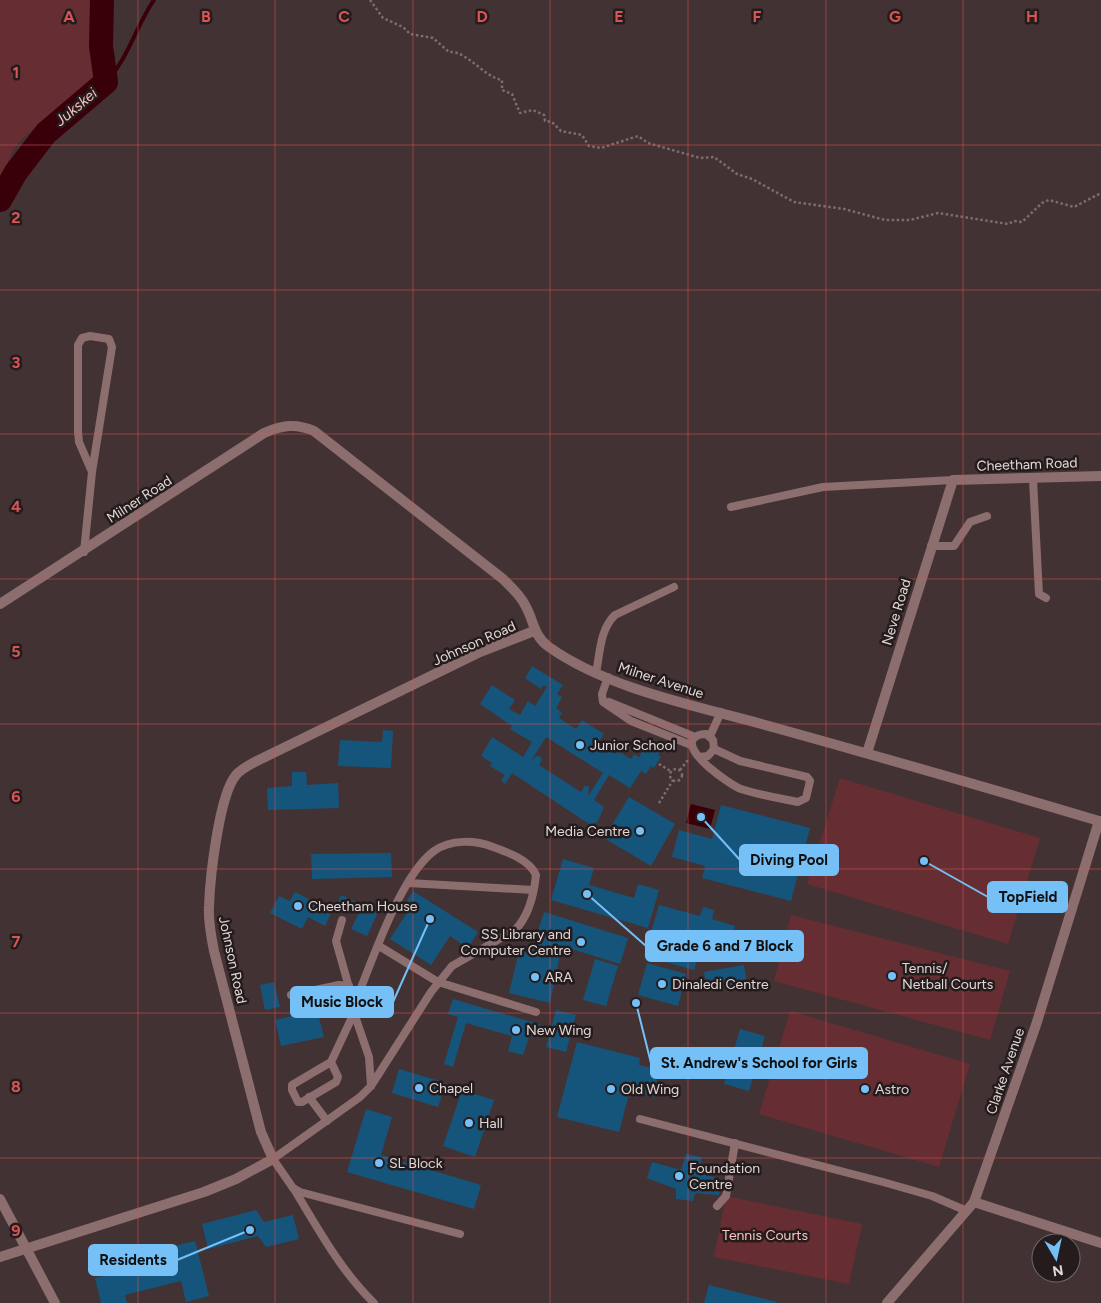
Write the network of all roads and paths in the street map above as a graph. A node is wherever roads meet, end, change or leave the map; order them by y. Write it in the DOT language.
graph roads {
  1 [pos="370,0"];
  2 [pos="1101,194"];
  3 [pos="296,425"];
  4 [pos="92,472"];
  5 [pos="1101,476"];
  6 [pos="1033,479"];
  7 [pos="953,480"];
  8 [pos="731,507"];
  9 [pos="987,516"];
  10 [pos="931,546"];
  11 [pos="84,552"];
  12 [pos="674,587"];
  13 [pos="1046,598"];
  14 [pos="0,604"];
  15 [pos="534,631"];
  16 [pos="596,672"];
  17 [pos="608,677"];
  18 [pos="601,698"];
  19 [pos="721,712"];
  20 [pos="710,736"];
  21 [pos="695,737"];
  22 [pos="691,745"];
  23 [pos="714,749"];
  24 [pos="867,753"];
  25 [pos="696,755"];
  26 [pos="659,764"];
  27 [pos="680,770"];
  28 [pos="672,772"];
  29 [pos="674,780"];
  30 [pos="659,804"];
  31 [pos="1100,820"];
  32 [pos="408,883"];
  33 [pos="533,890"];
  34 [pos="342,920"];
  35 [pos="379,946"];
  36 [pos="438,982"];
  37 [pos="349,986"];
  38 [pos="291,995"];
  39 [pos="354,1009"];
  40 [pos="536,1012"];
  41 [pos="331,1062"];
  42 [pos="371,1086"];
  43 [pos="309,1098"];
  44 [pos="640,1119"];
  45 [pos="327,1122"];
  46 [pos="735,1143"];
  47 [pos="273,1159"];
  48 [pos="293,1188"];
  49 [pos="0,1199"];
  50 [pos="974,1202"];
  51 [pos="717,1206"];
  52 [pos="967,1210"];
  53 [pos="460,1234"];
  54 [pos="1101,1243"];
  55 [pos="25,1248"];
  56 [pos="0,1257"];
  57 [pos="54,1303"];
  58 [pos="374,1303"];
  59 [pos="887,1303"];
  1 -- 2 [label="path"];
  3 -- 11 [label="street, Milner Road"];
  3 -- 15 [label="street, Milner Avenue"];
  4 -- 4 [label="lane"];
  4 -- 11 [label="lane"];
  5 -- 6 [label="street, Cheetham Road"];
  6 -- 7 [label="street, Cheetham Road"];
  6 -- 13 [label="lane"];
  7 -- 8 [label="lane"];
  7 -- 10 [label="street, Neve Road"];
  9 -- 10 [label="lane"];
  10 -- 24 [label="street, Neve Road"];
  11 -- 14 [label="street, Milner Road"];
  12 -- 16 [label="lane"];
  15 -- 16 [label="street, Milner Avenue"];
  15 -- 47 [label="street, Johnson Road"];
  16 -- 17 [label="street, Milner Avenue"];
  17 -- 18 [label="lane"];
  17 -- 19 [label="street, Milner Avenue"];
  18 -- 21 [label="lane"];
  18 -- 22 [label="lane"];
  19 -- 20 [label="lane"];
  19 -- 24 [label="street, Milner Avenue"];
  20 -- 21 [label="lane"];
  20 -- 23 [label="lane"];
  21 -- 22 [label="lane"];
  22 -- 25 [label="lane"];
  23 -- 25 [label="lane"];
  23 -- 25 [label="lane"];
  24 -- 31 [label="street, Milner Avenue"];
  25 -- 27 [label="path"];
  26 -- 28 [label="path"];
  27 -- 28 [label="path"];
  27 -- 29 [label="path"];
  28 -- 29 [label="path"];
  29 -- 30 [label="path"];
  31 -- 50 [label="street, Clarke Avenue"];
  32 -- 33 [label="lane"];
  32 -- 33 [label="lane"];
  32 -- 35 [label="lane"];
  33 -- 36 [label="lane"];
  34 -- 37 [label="lane"];
  35 -- 36 [label="lane"];
  35 -- 39 [label="lane"];
  36 -- 40 [label="lane"];
  36 -- 42 [label="lane"];
  37 -- 38 [label="lane"];
  37 -- 39 [label="lane"];
  39 -- 41 [label="lane"];
  39 -- 42 [label="lane"];
  41 -- 43 [label="lane"];
  41 -- 43 [label="lane"];
  42 -- 45 [label="lane"];
  43 -- 45 [label="lane"];
  44 -- 46 [label="lane"];
  45 -- 47 [label="lane"];
  46 -- 51 [label="lane"];
  46 -- 52 [label="lane"];
  47 -- 48 [label="lane"];
  47 -- 55 [label="street"];
  48 -- 53 [label="lane"];
  48 -- 58 [label="lane"];
  49 -- 55 [label="street"];
  50 -- 52 [label="street, Clarke Avenue"];
  50 -- 54 [label="street"];
  52 -- 59 [label="street, Clarke Avenue"];
  55 -- 56 [label="street"];
  55 -- 57 [label="street"];
}
